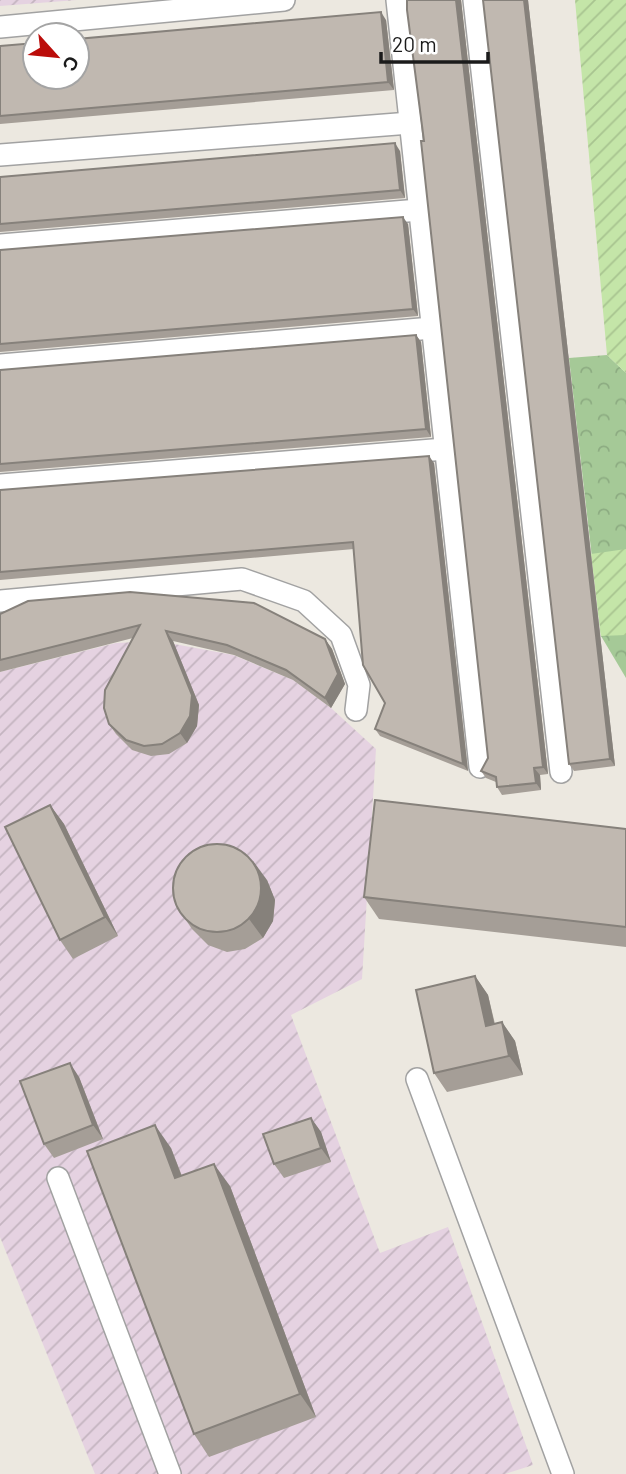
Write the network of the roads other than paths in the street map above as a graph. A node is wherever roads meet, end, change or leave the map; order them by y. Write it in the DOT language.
graph roads {
  1 [pos="284,0"];
  2 [pos="397,0"];
  3 [pos="474,0"];
  4 [pos="0,27"];
  5 [pos="410,123"];
  6 [pos="0,155"];
  7 [pos="419,210"];
  8 [pos="0,245"];
  9 [pos="432,328"];
  10 [pos="0,365"];
  11 [pos="445,449"];
  12 [pos="0,485"];
  13 [pos="0,601"];
  14 [pos="356,710"];
  15 [pos="480,767"];
  16 [pos="561,772"];
  17 [pos="416,1079"];
  18 [pos="58,1178"];
  19 [pos="170,1474"];
  20 [pos="563,1474"];
  1 -- 4 [label="lane"];
  2 -- 5 [label="lane"];
  3 -- 16 [label="lane"];
  5 -- 6 [label="lane"];
  5 -- 7 [label="lane"];
  7 -- 8 [label="lane"];
  7 -- 9 [label="lane"];
  9 -- 10 [label="lane"];
  9 -- 11 [label="lane"];
  11 -- 12 [label="lane"];
  11 -- 15 [label="lane"];
  13 -- 14 [label="lane"];
  17 -- 20 [label="lane"];
  18 -- 19 [label="lane"];
}
